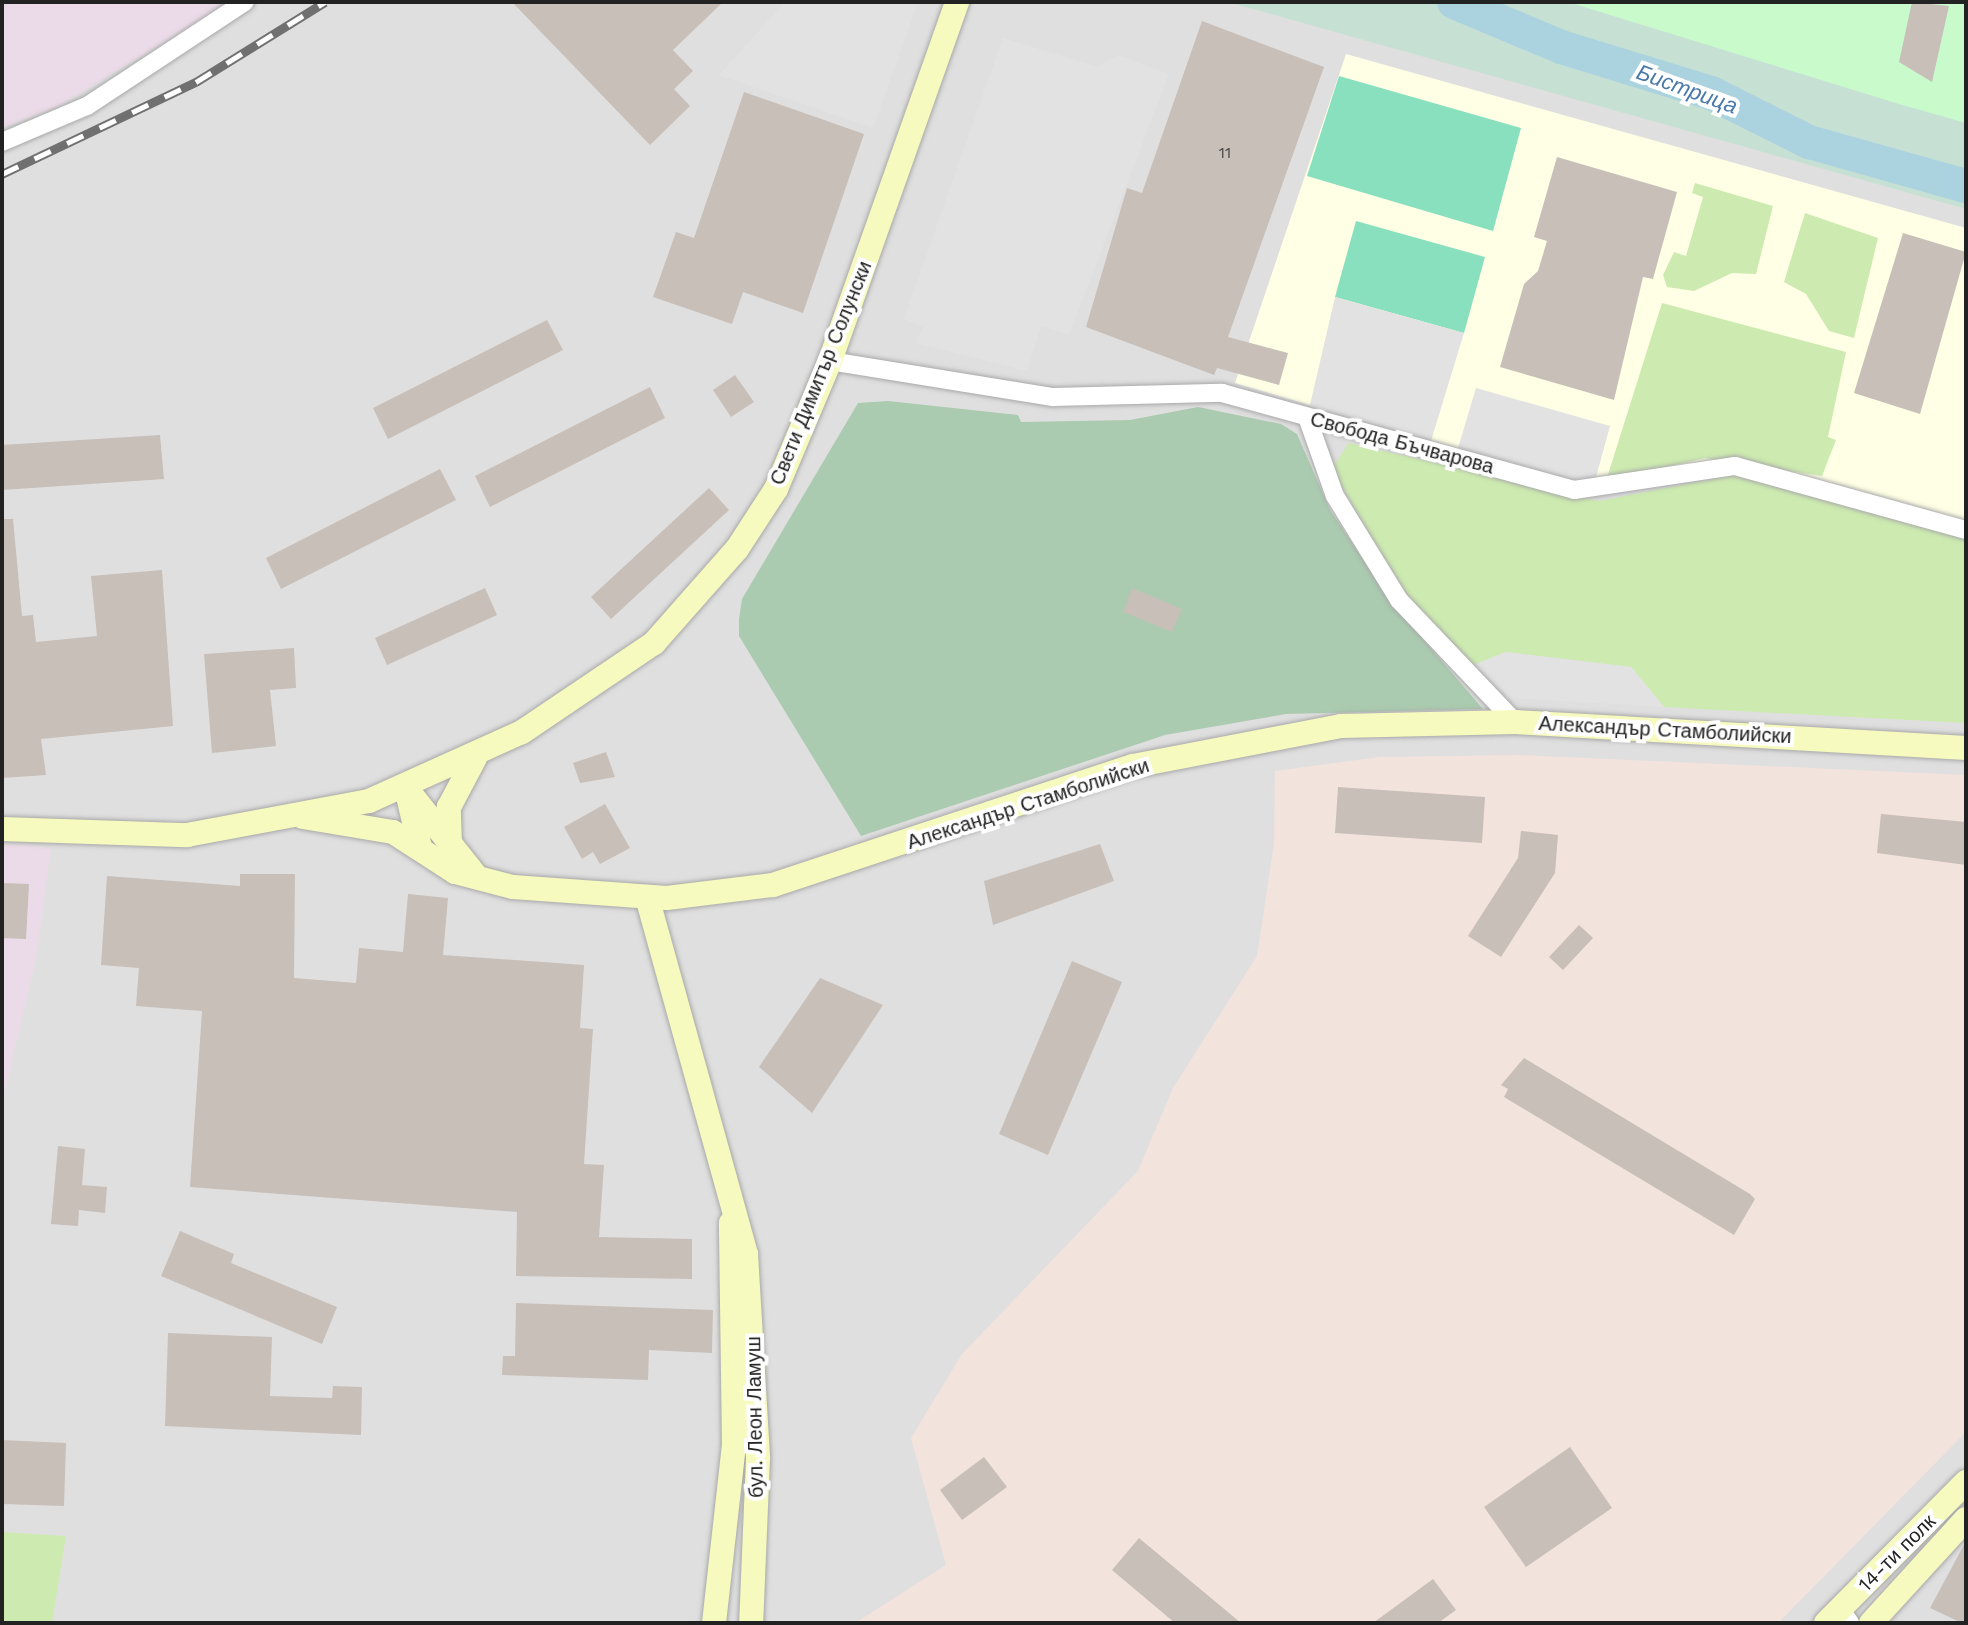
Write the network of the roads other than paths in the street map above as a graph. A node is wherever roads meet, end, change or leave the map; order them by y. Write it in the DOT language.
graph roads {
  1 [pos="245,2"];
  2 [pos="957,2"];
  3 [pos="2,142"];
  4 [pos="830,361"];
  5 [pos="1307,417"];
  6 [pos="1966,530"];
  7 [pos="1515,722"];
  8 [pos="1966,748"];
  9 [pos="477,756"];
  10 [pos="406,788"];
  11 [pos="303,817"];
  12 [pos="2,829"];
  13 [pos="420,847"];
  14 [pos="450,847"];
  15 [pos="478,877"];
  16 [pos="647,897"];
  17 [pos="732,1212"];
  18 [pos="1966,1482"];
  19 [pos="1966,1519"];
  20 [pos="1839,1619"];
  21 [pos="714,1623"];
  22 [pos="751,1623"];
  23 [pos="1871,1623"];
  1 -- 3 [label="street"];
  2 -- 4 [label="street, Свети Димитър Солунски"];
  4 -- 5 [label="street, Свобода Бъчварова"];
  4 -- 9 [label="street, Свети Димитър Солунски"];
  5 -- 6 [label="street, Свобода Бъчварова"];
  5 -- 7 [label="street"];
  7 -- 8 [label="street, Александър Стамболийски"];
  7 -- 16 [label="street, Александър Стамболийски"];
  9 -- 10 [label="street, Свети Димитър Солунски"];
  9 -- 14 [label="street"];
  10 -- 11 [label="street, Свети Димитър Солунски"];
  10 -- 13 [label="street"];
  10 -- 14 [label="street"];
  11 -- 12 [label="street, Свети Димитър Солунски"];
  11 -- 13 [label="street, Александър Стамболийски"];
  13 -- 15 [label="street, Александър Стамболийски"];
  14 -- 15 [label="street"];
  15 -- 16 [label="street, Александър Стамболийски"];
  16 -- 17 [label="street, бул. Леон Ламуш"];
  17 -- 21 [label="street, бул. Леон Ламуш"];
  17 -- 22 [label="street, бул. Леон Ламуш"];
  18 -- 20 [label="street, 14-ти полк"];
  19 -- 23 [label="street, 14-ти полк"];
}
